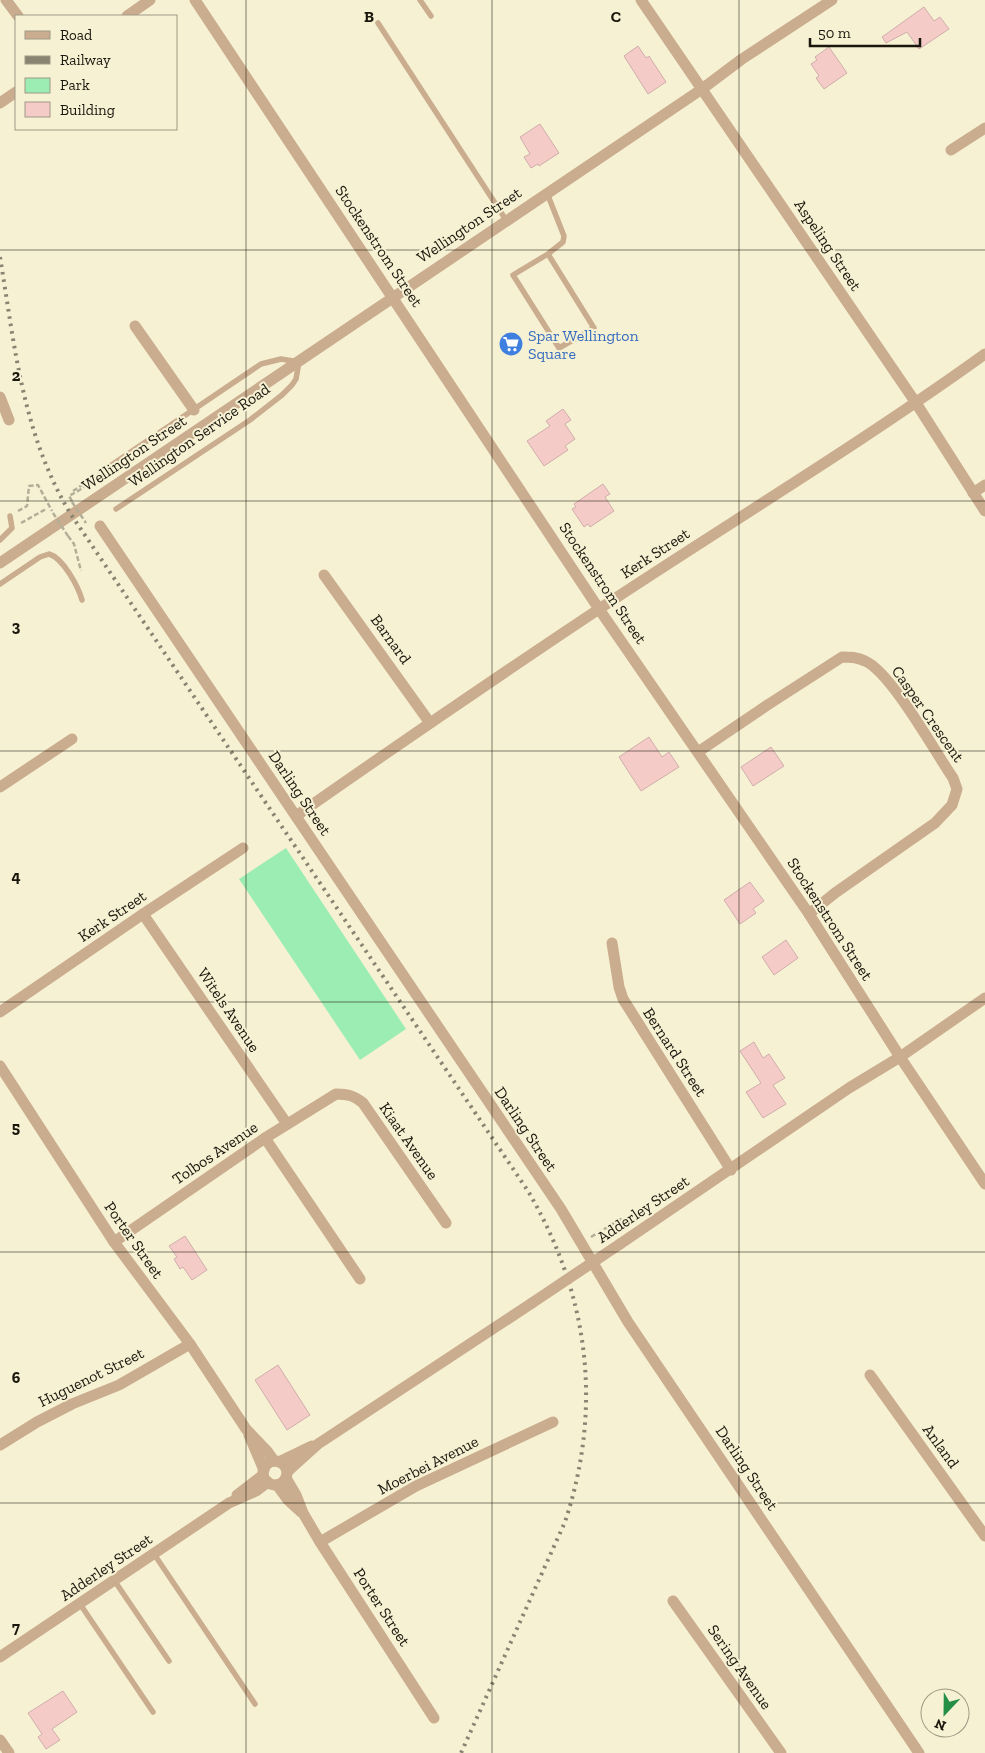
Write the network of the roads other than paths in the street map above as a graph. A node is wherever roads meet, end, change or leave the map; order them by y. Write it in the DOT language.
graph roads {
  1 [pos="6,0"];
  2 [pos="150,0"];
  3 [pos="195,0"];
  4 [pos="420,0"];
  5 [pos="641,0"];
  6 [pos="832,0"];
  7 [pos="17,15"];
  8 [pos="128,15"];
  9 [pos="432,16"];
  10 [pos="378,23"];
  11 [pos="702,88"];
  12 [pos="15,93"];
  13 [pos="0,103"];
  14 [pos="985,128"];
  15 [pos="951,150"];
  16 [pos="547,192"];
  17 [pos="506,220"];
  18 [pos="548,254"];
  19 [pos="393,296"];
  20 [pos="135,326"];
  21 [pos="985,354"];
  22 [pos="299,362"];
  23 [pos="0,397"];
  24 [pos="916,404"];
  25 [pos="194,410"];
  26 [pos="9,420"];
  27 [pos="110,466"];
  28 [pos="985,485"];
  29 [pos="973,493"];
  30 [pos="116,509"];
  31 [pos="985,510"];
  32 [pos="10,516"];
  33 [pos="100,526"];
  34 [pos="0,540"];
  35 [pos="0,563"];
  36 [pos="324,575"];
  37 [pos="0,584"];
  38 [pos="82,600"];
  39 [pos="599,609"];
  40 [pos="430,722"];
  41 [pos="72,739"];
  42 [pos="698,752"];
  43 [pos="0,786"];
  44 [pos="296,816"];
  45 [pos="243,848"];
  46 [pos="143,914"];
  47 [pos="809,914"];
  48 [pos="612,943"];
  49 [pos="985,998"];
  50 [pos="0,1012"];
  51 [pos="900,1057"];
  52 [pos="0,1066"];
  53 [pos="336,1094"];
  54 [pos="287,1124"];
  55 [pos="266,1138"];
  56 [pos="731,1170"];
  57 [pos="985,1184"];
  58 [pos="446,1223"];
  59 [pos="114,1242"];
  60 [pos="360,1279"];
  61 [pos="190,1344"];
  62 [pos="870,1375"];
  63 [pos="553,1422"];
  64 [pos="246,1429"];
  65 [pos="0,1430"];
  66 [pos="3,1442"];
  67 [pos="318,1444"];
  68 [pos="276,1462"];
  69 [pos="274,1477"];
  70 [pos="985,1536"];
  71 [pos="320,1542"];
  72 [pos="154,1554"];
  73 [pos="114,1580"];
  74 [pos="673,1601"];
  75 [pos="80,1604"];
  76 [pos="0,1657"];
  77 [pos="169,1661"];
  78 [pos="255,1704"];
  79 [pos="153,1712"];
  80 [pos="434,1718"];
  81 [pos="0,1740"];
  82 [pos="9,1753"];
  83 [pos="781,1753"];
  84 [pos="919,1753"];
  1 -- 7 [label="street"];
  2 -- 8 [label="street"];
  3 -- 19 [label="street, Stockenstrom Street"];
  4 -- 9 [label="lane"];
  5 -- 11 [label="street, Aspeling Street"];
  6 -- 11 [label="street, Wellington Street"];
  10 -- 17 [label="lane"];
  11 -- 16 [label="street, Wellington Street"];
  11 -- 24 [label="street, Aspeling Street"];
  12 -- 13 [label="street"];
  14 -- 15 [label="street"];
  16 -- 17 [label="street, Wellington Street"];
  16 -- 18 [label="lane"];
  17 -- 19 [label="street, Wellington Street"];
  18 -- 18 [label="lane"];
  19 -- 22 [label="street, Wellington Street"];
  19 -- 39 [label="street, Stockenstrom Street"];
  20 -- 25 [label="street"];
  21 -- 24 [label="street, Kerk Street"];
  22 -- 25 [label="lane, Wellington Service Road"];
  22 -- 30 [label="lane, Wellington Service Road"];
  22 -- 35 [label="street, Wellington Street"];
  23 -- 26 [label="street"];
  24 -- 29 [label="street, Aspeling Street"];
  24 -- 39 [label="street, Kerk Street"];
  25 -- 27 [label="lane, Wellington Service Road"];
  28 -- 29 [label="street"];
  29 -- 31 [label="street, Aspeling Street"];
  32 -- 34 [label="lane"];
  33 -- 44 [label="street, Darling Street"];
  36 -- 40 [label="street, Barnard"];
  37 -- 38 [label="lane"];
  39 -- 40 [label="street, Kerk Street"];
  39 -- 42 [label="street, Stockenstrom Street"];
  40 -- 44 [label="street, Kerk Street"];
  41 -- 43 [label="street"];
  42 -- 47 [label="street, Stockenstrom Street"];
  42 -- 47 [label="street, Casper Crescent"];
  44 -- 84 [label="street, Darling Street"];
  45 -- 46 [label="street, Kerk Street"];
  46 -- 50 [label="street, Kerk Street"];
  46 -- 54 [label="street, Witels Avenue"];
  47 -- 51 [label="street, Stockenstrom Street"];
  48 -- 56 [label="street, Bernard Street"];
  49 -- 51 [label="street, Adderley Street"];
  51 -- 56 [label="street, Adderley Street"];
  51 -- 57 [label="street, Stockenstrom Street"];
  52 -- 59 [label="street, Porter Street"];
  53 -- 54 [label="street, Tolbos Avenue"];
  53 -- 58 [label="street, Kiaat Avenue"];
  54 -- 55 [label="street, Tolbos Avenue"];
  55 -- 59 [label="street, Tolbos Avenue"];
  55 -- 60 [label="street"];
  56 -- 67 [label="street, Adderley Street, bridge"];
  59 -- 61 [label="street, Porter Street"];
  61 -- 64 [label="street, Porter Street"];
  61 -- 66 [label="street, Huguenot Street"];
  62 -- 70 [label="street, Anland"];
  63 -- 71 [label="street, Moerbei Avenue"];
  64 -- 68 [label="street, Porter Street"];
  64 -- 69 [label="street, Porter Street"];
  65 -- 66 [label="street, Huguenot Street"];
  67 -- 68 [label="street, Adderley Street"];
  67 -- 69 [label="street, Adderley Street"];
  68 -- 69 [label="street, Adderley Street"];
  68 -- 69 [label="street, Porter Street"];
  69 -- 71 [label="street, Porter Street"];
  69 -- 72 [label="street, Adderley Street"];
  71 -- 80 [label="street, Porter Street"];
  72 -- 73 [label="street, Adderley Street"];
  72 -- 78 [label="lane"];
  73 -- 75 [label="street, Adderley Street"];
  73 -- 77 [label="lane"];
  74 -- 83 [label="street, Sering Avenue"];
  75 -- 76 [label="street, Adderley Street"];
  75 -- 79 [label="lane"];
  81 -- 82 [label="street"];
}
